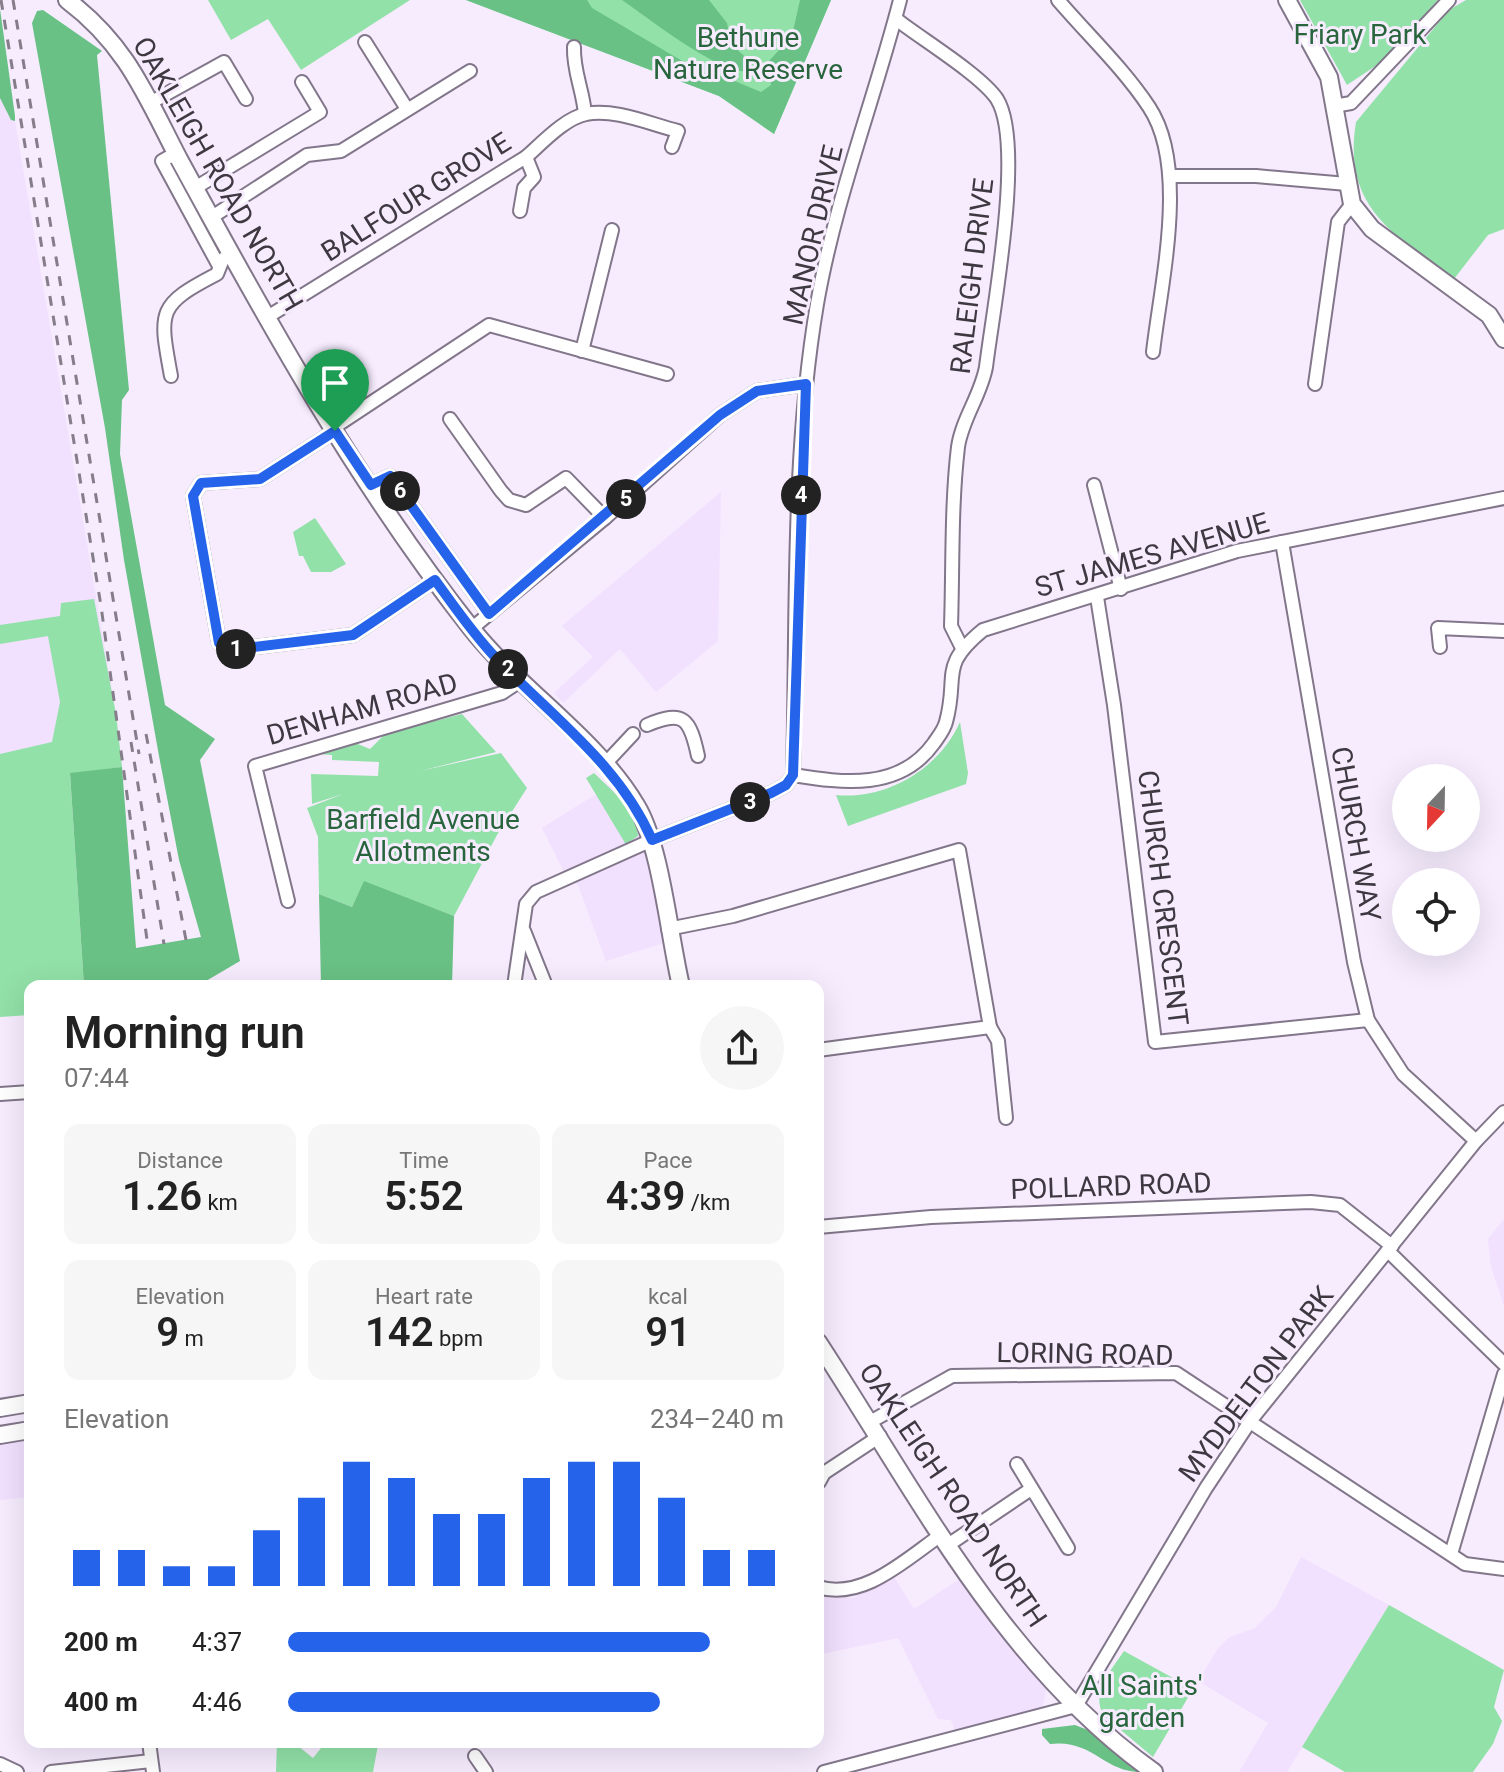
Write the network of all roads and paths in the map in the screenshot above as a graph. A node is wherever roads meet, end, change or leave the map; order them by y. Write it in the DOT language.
graph roads {
  1 [pos="900,0"];
  2 [pos="1058,0"];
  3 [pos="1287,0"];
  4 [pos="1449,0"];
  5 [pos="69,1"];
  6 [pos="896,19"];
  7 [pos="365,42"];
  8 [pos="574,47"];
  9 [pos="470,71"];
  10 [pos="302,82"];
  11 [pos="246,99"];
  12 [pos="150,103"];
  13 [pos="1334,106"];
  14 [pos="407,109"];
  15 [pos="585,114"];
  16 [pos="672,147"];
  17 [pos="176,153"];
  18 [pos="526,157"];
  19 [pos="1171,176"];
  20 [pos="1347,184"];
  21 [pos="195,188"];
  22 [pos="1352,204"];
  23 [pos="520,211"];
  24 [pos="212,217"];
  25 [pos="612,230"];
  26 [pos="232,254"];
  27 [pos="219,266"];
  28 [pos="269,316"];
  29 [pos="1504,339"];
  30 [pos="582,351"];
  31 [pos="1153,352"];
  32 [pos="667,374"];
  33 [pos="171,376"];
  34 [pos="806,384"];
  35 [pos="1315,384"];
  36 [pos="450,419"];
  37 [pos="334,430"];
  38 [pos="371,485"];
  39 [pos="1094,485"];
  40 [pos="1504,498"];
  41 [pos="605,518"];
  42 [pos="1282,542"];
  43 [pos="435,543"];
  44 [pos="418,555"];
  45 [pos="435,580"];
  46 [pos="1121,589"];
  47 [pos="1097,597"];
  48 [pos="489,614"];
  49 [pos="471,629"];
  50 [pos="1504,631"];
  51 [pos="1440,647"];
  52 [pos="962,648"];
  53 [pos="520,681"];
  54 [pos="647,725"];
  55 [pos="633,734"];
  56 [pos="698,756"];
  57 [pos="604,765"];
  58 [pos="793,775"];
  59 [pos="652,840"];
  60 [pos="288,901"];
  61 [pos="668,929"];
  62 [pos="524,931"];
  63 [pos="515,980"];
  64 [pos="544,980"];
  65 [pos="680,980"];
  66 [pos="1368,1020"];
  67 [pos="990,1027"];
  68 [pos="824,1049"];
  69 [pos="24,1092"];
  70 [pos="0,1094"];
  71 [pos="1504,1112"];
  72 [pos="1006,1118"];
  73 [pos="1476,1141"];
  74 [pos="824,1226"];
  75 [pos="1390,1249"];
  76 [pos="824,1351"];
  77 [pos="1504,1364"];
  78 [pos="1504,1374"];
  79 [pos="24,1404"];
  80 [pos="0,1408"];
  81 [pos="1251,1420"];
  82 [pos="875,1429"];
  83 [pos="24,1431"];
  84 [pos="0,1435"];
  85 [pos="1017,1464"];
  86 [pos="824,1473"];
  87 [pos="1031,1489"];
  88 [pos="944,1540"];
  89 [pos="1068,1548"];
  90 [pos="1451,1554"];
  91 [pos="1504,1569"];
  92 [pos="824,1589"];
  93 [pos="1076,1706"];
  94 [pos="475,1756"];
  95 [pos="0,1764"];
  96 [pos="152,1767"];
  97 [pos="17,1772"];
  98 [pos="51,1772"];
  99 [pos="486,1772"];
  100 [pos="824,1772"];
  101 [pos="1154,1772"];
  1 -- 6 [label="street, MANOR DRIVE"];
  2 -- 19 [label="street"];
  3 -- 13 [label="main road"];
  4 -- 13 [label="street"];
  5 -- 12 [label="main road, OAKLEIGH ROAD NORTH"];
  6 -- 34 [label="street, MANOR DRIVE"];
  6 -- 52 [label="street, RALEIGH DRIVE"];
  7 -- 14 [label="street"];
  8 -- 15 [label="street"];
  9 -- 14 [label="street"];
  10 -- 21 [label="street"];
  11 -- 12 [label="street"];
  12 -- 17 [label="main road, OAKLEIGH ROAD NORTH"];
  13 -- 20 [label="main road"];
  14 -- 24 [label="street"];
  15 -- 16 [label="street"];
  15 -- 18 [label="street, BALFOUR GROVE"];
  17 -- 21 [label="main road, OAKLEIGH ROAD NORTH"];
  17 -- 27 [label="street"];
  18 -- 23 [label="street"];
  18 -- 28 [label="street, BALFOUR GROVE"];
  19 -- 20 [label="street"];
  19 -- 31 [label="street"];
  20 -- 22 [label="main road"];
  21 -- 24 [label="main road, OAKLEIGH ROAD NORTH"];
  22 -- 29 [label="main road"];
  22 -- 35 [label="street"];
  24 -- 26 [label="main road, OAKLEIGH ROAD NORTH"];
  25 -- 30 [label="street"];
  26 -- 27 [label="street"];
  26 -- 28 [label="main road, OAKLEIGH ROAD NORTH"];
  27 -- 33 [label="street"];
  28 -- 37 [label="main road, OAKLEIGH ROAD NORTH"];
  30 -- 32 [label="street"];
  30 -- 37 [label="street"];
  34 -- 41 [label="street"];
  34 -- 58 [label="street, MANOR DRIVE"];
  36 -- 41 [label="street"];
  37 -- 38 [label="main road, OAKLEIGH ROAD NORTH"];
  37 -- 45 [label="street"];
  38 -- 43 [label="street"];
  38 -- 44 [label="main road, OAKLEIGH ROAD NORTH"];
  39 -- 46 [label="street"];
  40 -- 42 [label="street, ST JAMES AVENUE"];
  41 -- 48 [label="street"];
  42 -- 46 [label="street, ST JAMES AVENUE"];
  42 -- 66 [label="street, CHURCH WAY"];
  43 -- 44 [label="street"];
  43 -- 48 [label="street"];
  44 -- 45 [label="main road, OAKLEIGH ROAD NORTH"];
  45 -- 49 [label="main road, OAKLEIGH ROAD NORTH"];
  46 -- 47 [label="street, ST JAMES AVENUE"];
  47 -- 52 [label="street, ST JAMES AVENUE"];
  47 -- 66 [label="street, CHURCH CRESCENT"];
  48 -- 49 [label="street"];
  49 -- 53 [label="main road, OAKLEIGH ROAD NORTH"];
  50 -- 51 [label="street"];
  52 -- 58 [label="street"];
  53 -- 57 [label="main road, OAKLEIGH ROAD NORTH"];
  53 -- 60 [label="street, DENHAM ROAD"];
  54 -- 56 [label="street"];
  55 -- 57 [label="street"];
  57 -- 59 [label="main road, OAKLEIGH ROAD NORTH"];
  58 -- 59 [label="street"];
  59 -- 61 [label="main road, OAKLEIGH ROAD NORTH"];
  59 -- 62 [label="street"];
  61 -- 65 [label="main road, OAKLEIGH ROAD NORTH"];
  61 -- 67 [label="street"];
  62 -- 63 [label="street"];
  62 -- 64 [label="street"];
  66 -- 73 [label="street, CHURCH WAY"];
  67 -- 68 [label="street"];
  67 -- 72 [label="street"];
  69 -- 70 [label="street"];
  71 -- 73 [label="street, MYDDELTON PARK"];
  73 -- 75 [label="street, MYDDELTON PARK"];
  74 -- 75 [label="street, POLLARD ROAD"];
  75 -- 77 [label="street, POLLARD ROAD"];
  75 -- 81 [label="street, MYDDELTON PARK"];
  76 -- 82 [label="main road, OAKLEIGH ROAD NORTH"];
  78 -- 90 [label="street"];
  79 -- 80 [label="main road"];
  81 -- 82 [label="street, LORING ROAD"];
  81 -- 90 [label="street, LORING ROAD"];
  81 -- 93 [label="street, MYDDELTON PARK"];
  82 -- 86 [label="street, LORING ROAD"];
  82 -- 88 [label="main road, OAKLEIGH ROAD NORTH"];
  83 -- 84 [label="main road"];
  85 -- 87 [label="street"];
  87 -- 88 [label="street"];
  87 -- 89 [label="street"];
  88 -- 92 [label="street"];
  88 -- 93 [label="main road, OAKLEIGH ROAD NORTH"];
  90 -- 91 [label="street, LORING ROAD"];
  93 -- 100 [label="street"];
  93 -- 101 [label="main road, OAKLEIGH ROAD NORTH"];
  94 -- 99 [label="street"];
  95 -- 97 [label="street"];
  96 -- 98 [label="street"];
}
